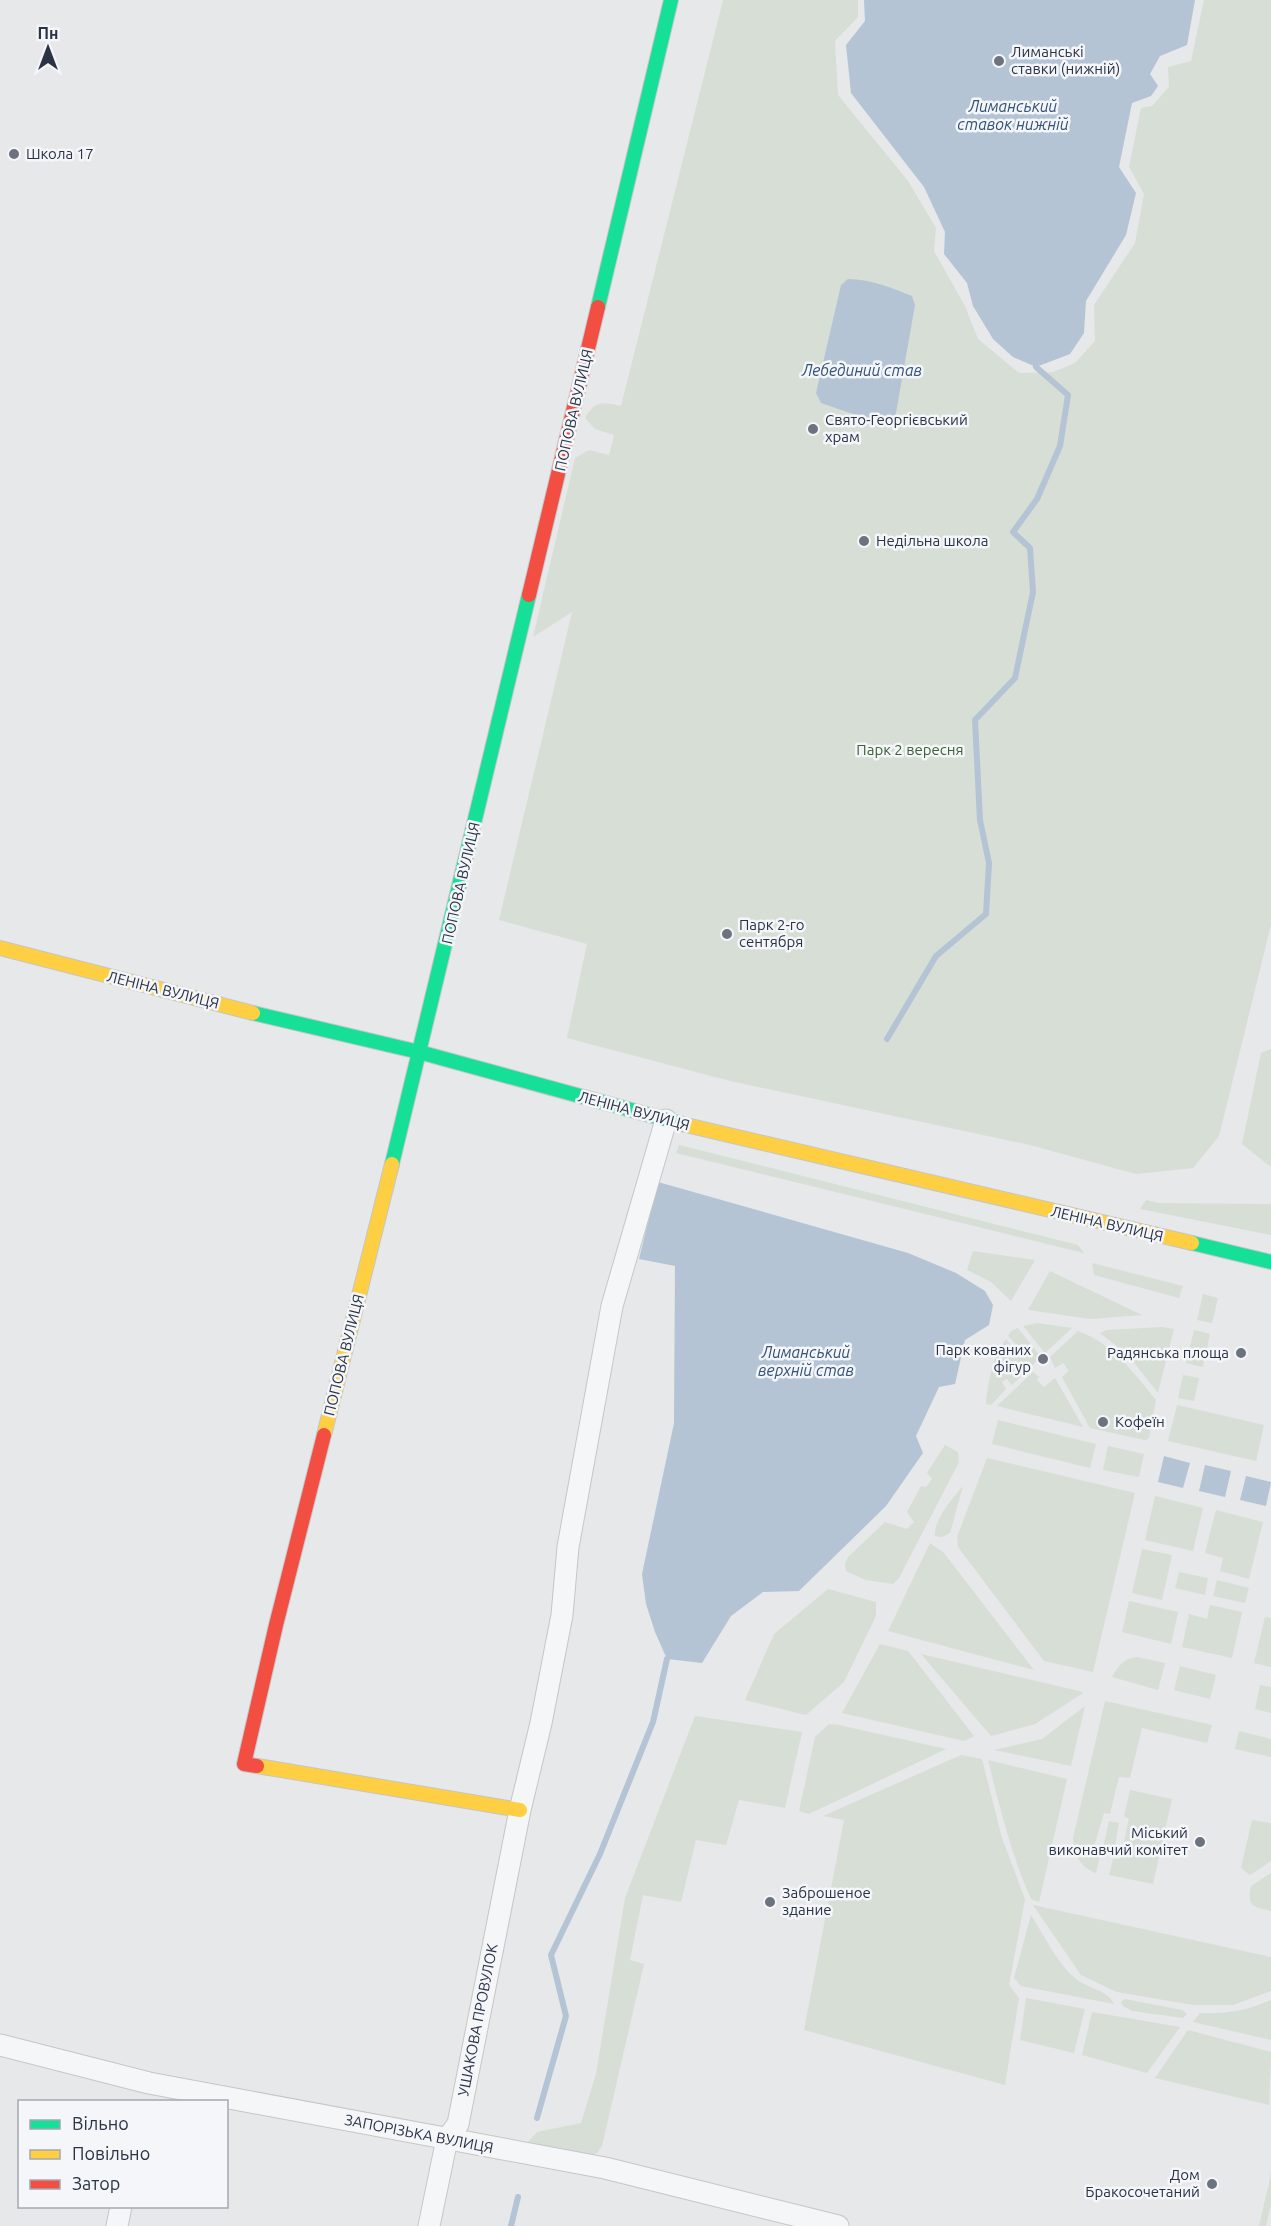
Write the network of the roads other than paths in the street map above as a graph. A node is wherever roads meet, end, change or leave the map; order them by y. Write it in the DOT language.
graph roads {
  1 [pos="671,0"];
  2 [pos="0,948"];
  3 [pos="419,1052"];
  4 [pos="666,1120"];
  5 [pos="1271,1262"];
  6 [pos="520,1810"];
  7 [pos="0,2045"];
  8 [pos="147,2092"];
  9 [pos="198,2100"];
  10 [pos="228,2105"];
  11 [pos="447,2139"];
  12 [pos="121,2208"];
  13 [pos="117,2226"];
  14 [pos="429,2226"];
  15 [pos="838,2226"];
  1 -- 3 [label="street, ПОПОВА ВУЛИЦЯ"];
  2 -- 3 [label="street, ЛЕНІНА ВУЛИЦЯ"];
  3 -- 4 [label="street, ЛЕНІНА ВУЛИЦЯ"];
  3 -- 6 [label="street, ПОПОВА ВУЛИЦЯ"];
  4 -- 5 [label="street, ЛЕНІНА ВУЛИЦЯ"];
  4 -- 6 [label="street, УШАКОВА ПРОВУЛОК"];
  6 -- 11 [label="street, УШАКОВА ПРОВУЛОК"];
  7 -- 8 [label="street, ЗАПОРІЗЬКА ВУЛИЦЯ"];
  8 -- 9 [label="street, ЗАПОРІЗЬКА ВУЛИЦЯ"];
  10 -- 11 [label="street, ЗАПОРІЗЬКА ВУЛИЦЯ"];
  11 -- 14 [label="street, УШАКОВА ПРОВУЛОК"];
  11 -- 15 [label="street, ЗАПОРІЗЬКА ВУЛИЦЯ"];
  12 -- 13 [label="street"];
}
